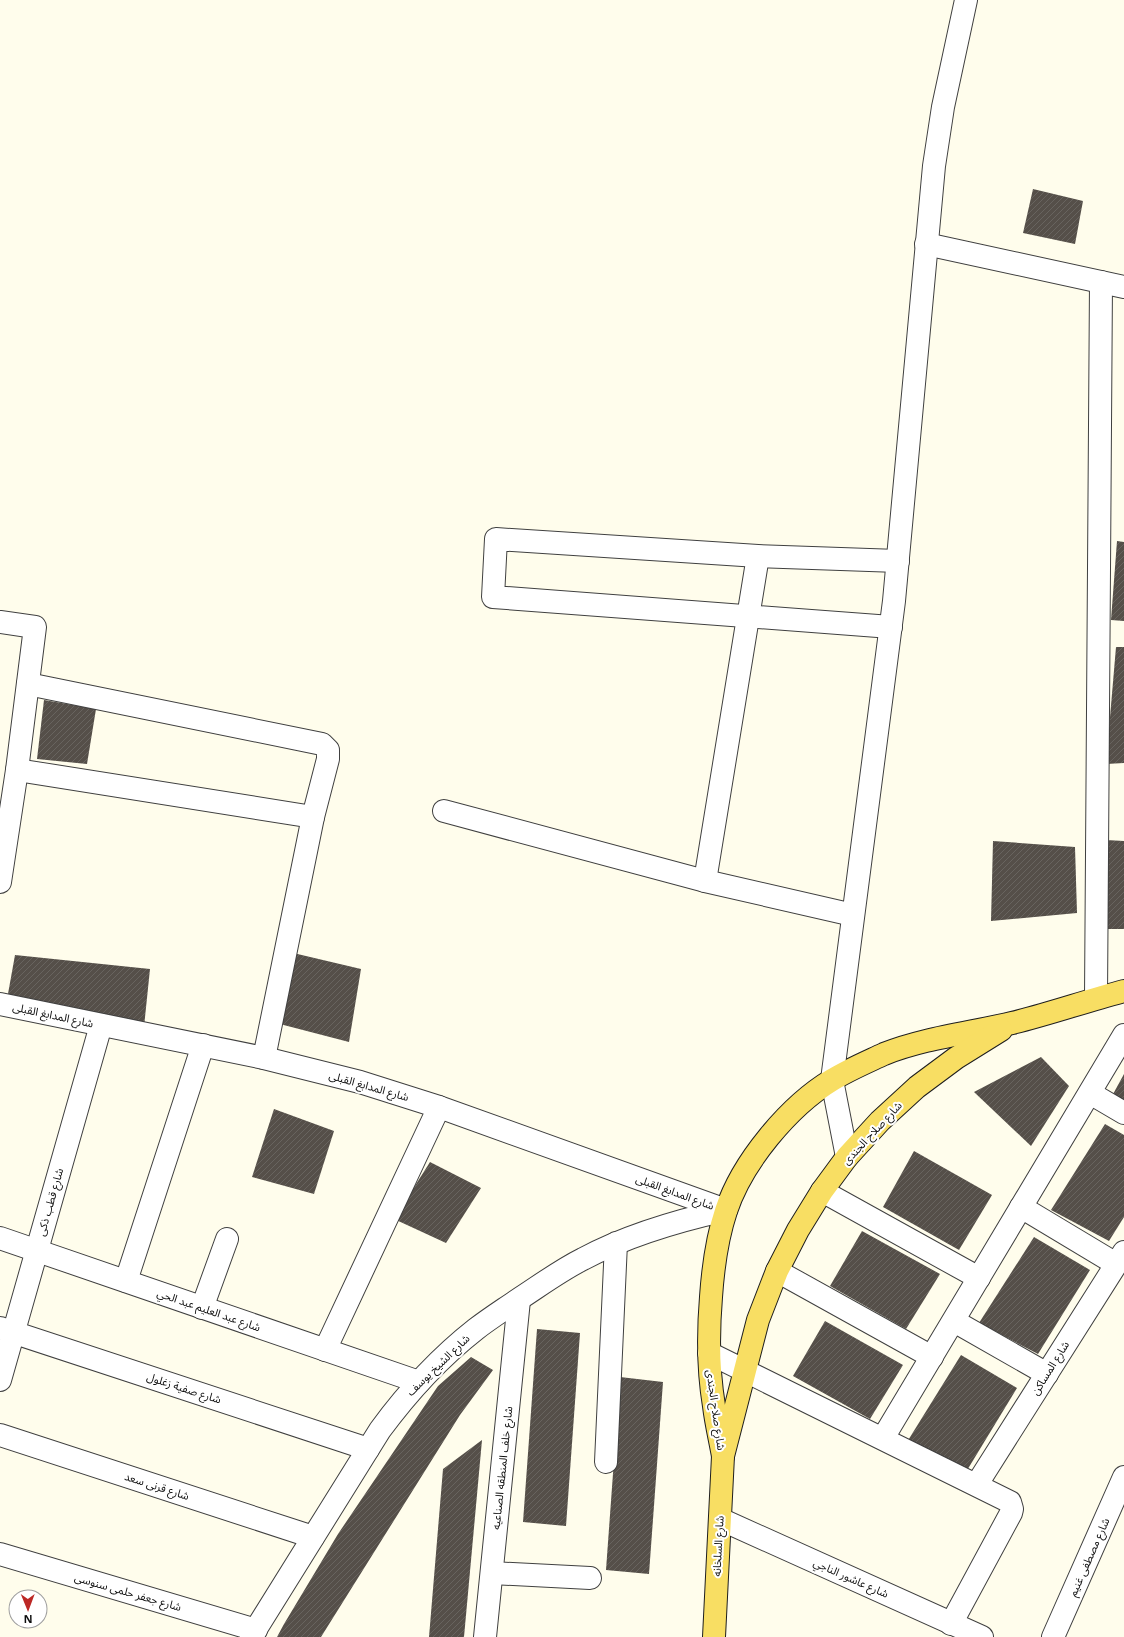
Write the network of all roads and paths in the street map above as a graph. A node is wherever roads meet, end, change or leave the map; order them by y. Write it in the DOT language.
graph roads {
  1 [pos="966,0"];
  2 [pos="926,244"];
  3 [pos="1101,282"];
  4 [pos="1124,287"];
  5 [pos="758,556"];
  6 [pos="898,561"];
  7 [pos="749,616"];
  8 [pos="0,622"];
  9 [pos="891,627"];
  10 [pos="28,684"];
  11 [pos="17,770"];
  12 [pos="444,811"];
  13 [pos="5,814"];
  14 [pos="313,817"];
  15 [pos="705,881"];
  16 [pos="0,882"];
  17 [pos="853,916"];
  18 [pos="1124,991"];
  19 [pos="1096,998"];
  20 [pos="0,1004"];
  21 [pos="1012,1023"];
  22 [pos="101,1025"];
  23 [pos="1124,1035"];
  24 [pos="203,1046"];
  25 [pos="264,1058"];
  26 [pos="832,1080"];
  27 [pos="1090,1093"];
  28 [pos="439,1107"];
  29 [pos="1124,1114"];
  30 [pos="847,1157"];
  31 [pos="822,1192"];
  32 [pos="1021,1207"];
  33 [pos="726,1210"];
  34 [pos="0,1238"];
  35 [pos="227,1238"];
  36 [pos="616,1243"];
  37 [pos="37,1250"];
  38 [pos="1120,1258"];
  39 [pos="778,1271"];
  40 [pos="979,1278"];
  41 [pos="126,1281"];
  42 [pos="519,1300"];
  43 [pos="202,1308"];
  44 [pos="954,1321"];
  45 [pos="7,1330"];
  46 [pos="325,1350"];
  47 [pos="709,1353"];
  48 [pos="932,1357"];
  49 [pos="745,1370"];
  50 [pos="1047,1374"];
  51 [pos="0,1380"];
  52 [pos="419,1382"];
  53 [pos="0,1435"];
  54 [pos="883,1438"];
  55 [pos="368,1449"];
  56 [pos="723,1456"];
  57 [pos="606,1462"];
  58 [pos="1124,1477"];
  59 [pos="977,1484"];
  60 [pos="720,1519"];
  61 [pos="314,1537"];
  62 [pos="0,1554"];
  63 [pos="492,1572"];
  64 [pos="590,1578"];
  65 [pos="951,1624"];
  66 [pos="253,1633"];
  67 [pos="485,1637"];
  68 [pos="714,1637"];
  69 [pos="982,1637"];
  70 [pos="1052,1637"];
  1 -- 2 [label="street"];
  2 -- 3 [label="street"];
  2 -- 6 [label="street"];
  3 -- 4 [label="street"];
  3 -- 19 [label="street"];
  5 -- 6 [label="street"];
  5 -- 7 [label="street"];
  5 -- 7 [label="street"];
  6 -- 9 [label="street"];
  7 -- 9 [label="street"];
  7 -- 15 [label="street"];
  8 -- 10 [label="street"];
  9 -- 17 [label="street"];
  10 -- 11 [label="street"];
  10 -- 14 [label="street"];
  11 -- 13 [label="street"];
  11 -- 14 [label="street"];
  12 -- 15 [label="street"];
  13 -- 16 [label="street"];
  14 -- 25 [label="street"];
  15 -- 17 [label="street"];
  17 -- 26 [label="street"];
  18 -- 19 [label="main road, شارع صلاح الجندى"];
  19 -- 21 [label="main road, شارع صلاح الجندى"];
  20 -- 22 [label="street, شارع المدابغ القبلى"];
  21 -- 26 [label="main road, شارع صلاح الجندى"];
  21 -- 30 [label="main road, شارع صلاح الجندى"];
  22 -- 24 [label="street, شارع المدابغ القبلى"];
  22 -- 37 [label="street, شارع قطب ذكى"];
  23 -- 27 [label="street"];
  24 -- 25 [label="street, شارع المدابغ القبلى"];
  24 -- 41 [label="street"];
  25 -- 28 [label="street, شارع المدابغ القبلى"];
  26 -- 30 [label="street"];
  26 -- 33 [label="main road, شارع صلاح الجندى"];
  27 -- 29 [label="street"];
  27 -- 32 [label="street"];
  28 -- 33 [label="street, شارع المدابغ القبلى"];
  28 -- 46 [label="street"];
  30 -- 31 [label="main road, شارع صلاح الجندى"];
  31 -- 39 [label="main road, شارع صلاح الجندى"];
  31 -- 40 [label="street"];
  32 -- 38 [label="street"];
  32 -- 40 [label="street"];
  33 -- 36 [label="street, شارع الشيخ يوسف"];
  33 -- 47 [label="main road, شارع صلاح الجندى"];
  34 -- 37 [label="street, شارع عبد العليم عبد الحي"];
  35 -- 43 [label="street"];
  36 -- 42 [label="street, شارع الشيخ يوسف"];
  36 -- 57 [label="street"];
  37 -- 41 [label="street, شارع عبد العليم عبد الحي"];
  37 -- 45 [label="street, شارع قطب ذكى"];
  38 -- 50 [label="street, شارع المساكن"];
  39 -- 48 [label="street"];
  39 -- 49 [label="main road, شارع صلاح الجندى"];
  40 -- 44 [label="street"];
  41 -- 43 [label="street, شارع عبد العليم عبد الحي"];
  42 -- 52 [label="street, شارع الشيخ يوسف"];
  42 -- 63 [label="street, شارع خلف المنطقه الصناعيه"];
  43 -- 46 [label="street, شارع عبد العليم عبد الحي"];
  44 -- 48 [label="street"];
  44 -- 50 [label="street"];
  45 -- 51 [label="street, شارع قطب ذكى"];
  45 -- 55 [label="street, شارع صفية زغلول"];
  46 -- 52 [label="street, شارع عبد العليم عبد الحي"];
  47 -- 49 [label="street"];
  47 -- 56 [label="main road, شارع صلاح الجندى"];
  48 -- 54 [label="street"];
  49 -- 54 [label="street"];
  49 -- 56 [label="main road, شارع صلاح الجندى"];
  50 -- 59 [label="street, شارع المساكن"];
  52 -- 55 [label="street, شارع الشيخ يوسف"];
  53 -- 61 [label="street, شارع قرنى سعد"];
  54 -- 59 [label="street"];
  55 -- 61 [label="street, شارع الشيخ يوسف"];
  56 -- 60 [label="main road, شارع السلخانه"];
  58 -- 70 [label="street, شارع مصطفى غنيم"];
  59 -- 65 [label="street"];
  60 -- 65 [label="street, شارع عاشور الناجي"];
  60 -- 68 [label="main road, شارع السلخانه"];
  61 -- 66 [label="street, شارع الشيخ يوسف"];
  62 -- 66 [label="street, شارع جعفر حلمى سنوسى"];
  63 -- 64 [label="street"];
  63 -- 67 [label="street, شارع خلف المنطقه الصناعيه"];
  65 -- 69 [label="street, شارع عاشور الناجي"];
}
